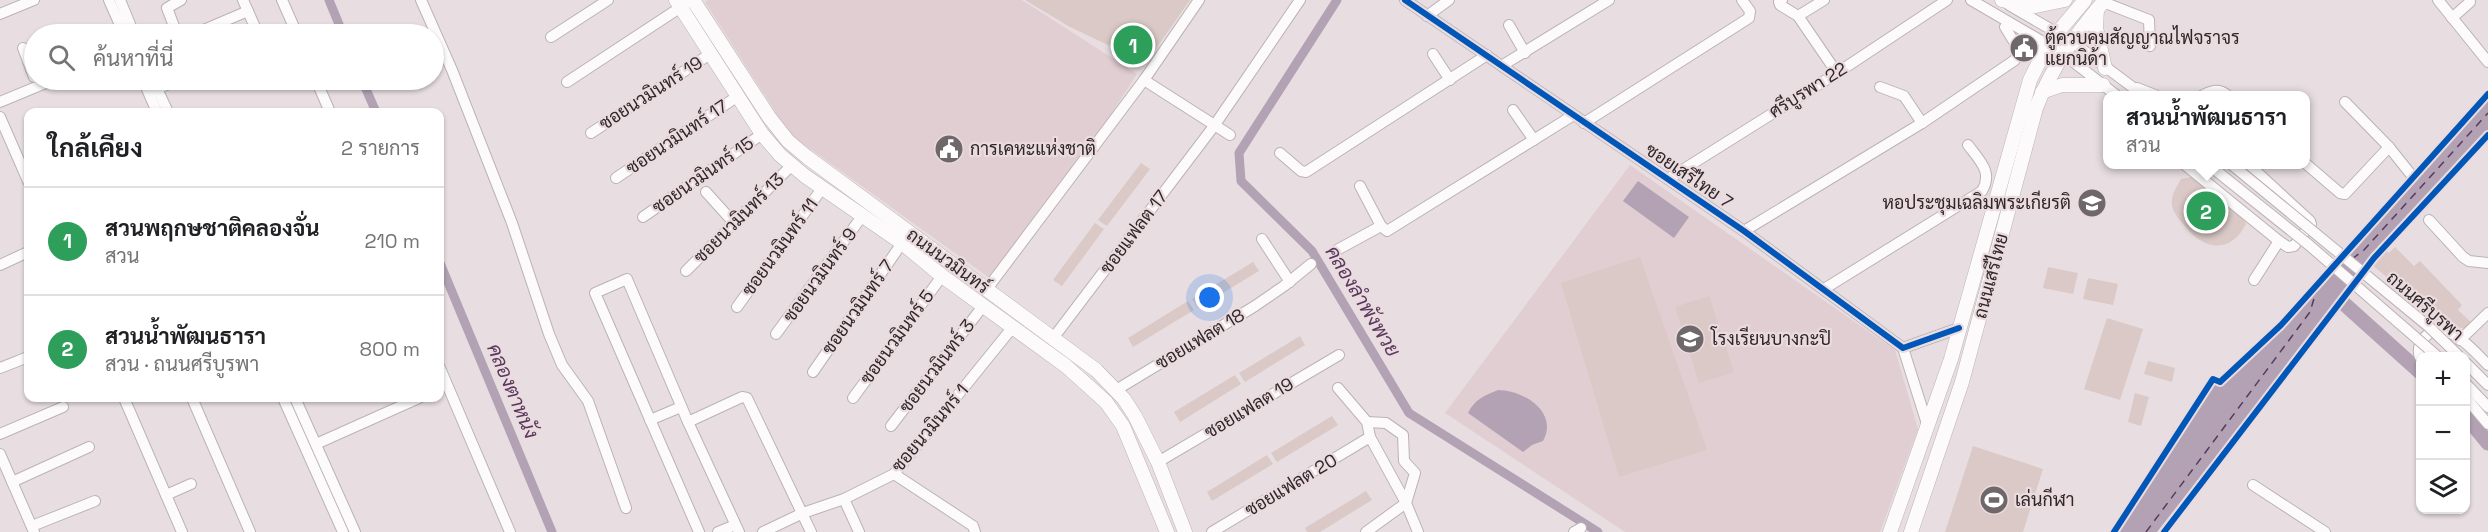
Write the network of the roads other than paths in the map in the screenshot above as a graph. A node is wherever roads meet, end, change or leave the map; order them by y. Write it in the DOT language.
graph roads {
  1 [pos="34,0"];
  2 [pos="109,0"];
  3 [pos="120,0"];
  4 [pos="181,0"];
  5 [pos="243,0"];
  6 [pos="282,0"];
  7 [pos="421,0"];
  8 [pos="608,0"];
  9 [pos="1199,0"];
  10 [pos="1300,0"];
  11 [pos="1405,0"];
  12 [pos="1449,0"];
  13 [pos="1609,0"];
  14 [pos="1742,0"];
  15 [pos="1782,0"];
  16 [pos="1824,0"];
  17 [pos="1971,0"];
  18 [pos="2001,0"];
  19 [pos="2065,0"];
  20 [pos="2085,0"];
  21 [pos="2438,0"];
  22 [pos="685,2"];
  23 [pos="1939,2"];
  24 [pos="2470,2"];
  25 [pos="2102,4"];
  26 [pos="248,11"];
  27 [pos="0,14"];
  28 [pos="1427,15"];
  29 [pos="1798,16"];
  30 [pos="2452,18"];
  31 [pos="120,24"];
  32 [pos="130,24"];
  33 [pos="173,24"];
  34 [pos="217,24"];
  35 [pos="254,24"];
  36 [pos="293,24"];
  37 [pos="432,24"];
  38 [pos="1509,25"];
  39 [pos="2005,27"];
  40 [pos="2057,32"];
  41 [pos="551,37"];
  42 [pos="2048,44"];
  43 [pos="2150,46"];
  44 [pos="2067,47"];
  45 [pos="444,52"];
  46 [pos="1525,53"];
  47 [pos="710,54"];
  48 [pos="1433,54"];
  49 [pos="1487,55"];
  50 [pos="2488,62"];
  51 [pos="1503,65"];
  52 [pos="2105,68"];
  53 [pos="1837,73"];
  54 [pos="1144,80"];
  55 [pos="1450,80"];
  56 [pos="567,82"];
  57 [pos="2103,85"];
  58 [pos="1880,87"];
  59 [pos="2131,87"];
  60 [pos="24,88"];
  61 [pos="153,90"];
  62 [pos="155,90"];
  63 [pos="320,90"];
  64 [pos="2110,91"];
  65 [pos="2136,91"];
  66 [pos="2146,91"];
  67 [pos="2042,92"];
  68 [pos="738,96"];
  69 [pos="0,102"];
  70 [pos="2345,102"];
  71 [pos="156,108"];
  72 [pos="166,108"];
  73 [pos="328,108"];
  74 [pos="1514,110"];
  75 [pos="1572,116"];
  76 [pos="0,117"];
  77 [pos="1584,123"];
  78 [pos="1922,123"];
  79 [pos="1214,126"];
  80 [pos="591,133"];
  81 [pos="762,134"];
  82 [pos="1230,135"];
  83 [pos="1534,140"];
  84 [pos="1968,145"];
  85 [pos="2388,147"];
  86 [pos="1280,153"];
  87 [pos="791,166"];
  88 [pos="2310,167"];
  89 [pos="2189,169"];
  90 [pos="2214,169"];
  91 [pos="2236,169"];
  92 [pos="2252,169"];
  93 [pos="24,170"];
  94 [pos="2413,177"];
  95 [pos="616,178"];
  96 [pos="1668,179"];
  97 [pos="1360,186"];
  98 [pos="823,187"];
  99 [pos="706,192"];
  100 [pos="864,215"];
  101 [pos="643,217"];
  102 [pos="2429,220"];
  103 [pos="734,223"];
  104 [pos="1381,226"];
  105 [pos="1744,231"];
  106 [pos="1262,239"];
  107 [pos="2279,241"];
  108 [pos="902,243"];
  109 [pos="1335,251"];
  110 [pos="24,254"];
  111 [pos="2488,263"];
  112 [pos="0,264"];
  113 [pos="1311,264"];
  114 [pos="686,271"];
  115 [pos="942,276"];
  116 [pos="2254,280"];
  117 [pos="1290,282"];
  118 [pos="987,289"];
  119 [pos="1824,289"];
  120 [pos="982,306"];
  121 [pos="737,307"];
  122 [pos="2488,313"];
  123 [pos="1012,328"];
  124 [pos="1959,328"];
  125 [pos="776,334"];
  126 [pos="1054,337"];
  127 [pos="2460,340"];
  128 [pos="1903,348"];
  129 [pos="2418,352"];
  130 [pos="2431,352"];
  131 [pos="2454,352"];
  132 [pos="1339,355"];
  133 [pos="24,359"];
  134 [pos="2488,365"];
  135 [pos="2470,367"];
  136 [pos="0,368"];
  137 [pos="813,372"];
  138 [pos="2488,385"];
  139 [pos="1338,388"];
  140 [pos="2470,388"];
  141 [pos="444,389"];
  142 [pos="1116,390"];
  143 [pos="853,398"];
  144 [pos="126,402"];
  145 [pos="194,402"];
  146 [pos="285,402"];
  147 [pos="297,402"];
  148 [pos="410,402"];
  149 [pos="2470,403"];
  150 [pos="2488,406"];
  151 [pos="63,407"];
  152 [pos="681,407"];
  153 [pos="650,420"];
  154 [pos="688,422"];
  155 [pos="1367,422"];
  156 [pos="2488,424"];
  157 [pos="891,426"];
  158 [pos="1928,428"];
  159 [pos="0,434"];
  160 [pos="1370,437"];
  161 [pos="316,444"];
  162 [pos="89,447"];
  163 [pos="0,454"];
  164 [pos="1936,461"];
  165 [pos="1158,462"];
  166 [pos="894,474"];
  167 [pos="12,482"];
  168 [pos="191,484"];
  169 [pos="2253,485"];
  170 [pos="166,495"];
  171 [pos="844,499"];
  172 [pos="95,501"];
  173 [pos="1406,503"];
  174 [pos="626,508"];
  175 [pos="803,513"];
  176 [pos="737,528"];
  177 [pos="33,529"];
  178 [pos="766,531"];
  179 [pos="182,532"];
  180 [pos="250,532"];
  181 [pos="343,532"];
  182 [pos="355,532"];
  183 [pos="510,532"];
  184 [pos="699,532"];
  185 [pos="718,532"];
  186 [pos="811,532"];
  187 [pos="859,532"];
  188 [pos="975,532"];
  189 [pos="1167,532"];
  190 [pos="1185,532"];
  191 [pos="1212,532"];
  192 [pos="1366,532"];
  193 [pos="1418,532"];
  194 [pos="1890,532"];
  195 [pos="1902,532"];
  196 [pos="1911,532"];
  197 [pos="2325,532"];
  1 -- 27 [label="street"];
  2 -- 31 [label="street"];
  3 -- 32 [label="street"];
  4 -- 33 [label="street"];
  5 -- 26 [label="street"];
  6 -- 36 [label="street"];
  7 -- 37 [label="street"];
  8 -- 41 [label="street"];
  9 -- 54 [label="street"];
  10 -- 79 [label="street, ซอยแฟลต 17"];
  11 -- 28 [label="street, ซอยเสรีไทย 7"];
  12 -- 28 [label="street"];
  13 -- 46 [label="street"];
  14 -- 77 [label="street"];
  15 -- 29 [label="street"];
  16 -- 29 [label="street"];
  17 -- 42 [label="street"];
  18 -- 19 [label="main road"];
  18 -- 40 [label="street"];
  20 -- 40 [label="main road, ถนนเสรีไทย"];
  21 -- 30 [label="street"];
  22 -- 47 [label="main road, ถนนนวมินทร์"];
  22 -- 56 [label="street"];
  22 -- 118 [label="main road, ถนนนวมินทร์"];
  23 -- 53 [label="street, ศรีบูรพา 22"];
  24 -- 30 [label="street"];
  25 -- 43 [label="street"];
  25 -- 44 [label="main road, ถนนเสรีไทย"];
  25 -- 52 [label="main road"];
  26 -- 34 [label="street"];
  26 -- 35 [label="street"];
  28 -- 49 [label="street, ซอยเสรีไทย 7"];
  29 -- 53 [label="street"];
  30 -- 50 [label="street"];
  38 -- 46 [label="street"];
  39 -- 78 [label="street"];
  40 -- 42 [label="main road, ถนนเสรีไทย"];
  40 -- 44 [label="street"];
  42 -- 44 [label="street"];
  42 -- 124 [label="main road, ถนนเสรีไทย"];
  44 -- 52 [label="street"];
  44 -- 57 [label="street"];
  44 -- 67 [label="main road, ถนนเสรีไทย"];
  45 -- 174 [label="street"];
  46 -- 51 [label="street"];
  47 -- 68 [label="main road, ถนนนวมินทร์"];
  47 -- 80 [label="street, ซอยนวมินทร์ 19"];
  48 -- 55 [label="street"];
  49 -- 51 [label="street, ซอยเสรีไทย 7"];
  49 -- 55 [label="street"];
  51 -- 75 [label="street, ซอยเสรีไทย 7"];
  52 -- 59 [label="street"];
  53 -- 96 [label="street, ศรีบูรพา 22"];
  54 -- 79 [label="street"];
  54 -- 118 [label="street"];
  55 -- 86 [label="street"];
  57 -- 64 [label="street"];
  57 -- 67 [label="main road"];
  58 -- 78 [label="street"];
  59 -- 65 [label="street"];
  59 -- 66 [label="street"];
  60 -- 69 [label="street"];
  61 -- 71 [label="street"];
  62 -- 72 [label="street"];
  63 -- 73 [label="street"];
  67 -- 164 [label="main road, ถนนเสรีไทย"];
  68 -- 81 [label="main road, ถนนนวมินทร์"];
  68 -- 95 [label="street, ซอยนวมินทร์ 17"];
  70 -- 85 [label="street"];
  74 -- 83 [label="street"];
  75 -- 77 [label="street, ซอยเสรีไทย 7"];
  75 -- 83 [label="street"];
  76 -- 93 [label="street"];
  77 -- 96 [label="street, ซอยเสรีไทย 7"];
  78 -- 105 [label="street"];
  79 -- 82 [label="street"];
  79 -- 126 [label="street, ซอยแฟลต 17"];
  81 -- 87 [label="main road, ถนนนวมินทร์"];
  81 -- 101 [label="street, ซอยนวมินทร์ 15"];
  83 -- 104 [label="street"];
  84 -- 119 [label="street"];
  85 -- 88 [label="street"];
  85 -- 94 [label="street"];
  87 -- 98 [label="main road, ถนนนวมินทร์"];
  87 -- 103 [label="street, ซอยนวมินทร์ 13"];
  89 -- 107 [label="street"];
  90 -- 130 [label="street, ถนนศรีบูรพา, bridge"];
  91 -- 131 [label="street, ถนนศรีบูรพา, bridge"];
  92 -- 107 [label="street"];
  96 -- 105 [label="street, ซอยเสรีไทย 7"];
  97 -- 104 [label="street"];
  98 -- 100 [label="main road, ถนนนวมินทร์"];
  98 -- 121 [label="street, ซอยนวมินทร์ 11"];
  99 -- 103 [label="street"];
  100 -- 108 [label="main road, ถนนนวมินทร์"];
  100 -- 125 [label="street, ซอยนวมินทร์ 9"];
  102 -- 111 [label="street"];
  103 -- 114 [label="street, ซอยนวมินทร์ 13"];
  104 -- 109 [label="street"];
  105 -- 119 [label="street, ซอยเสรีไทย 7"];
  106 -- 117 [label="street"];
  107 -- 116 [label="street"];
  108 -- 115 [label="main road, ถนนนวมินทร์"];
  108 -- 137 [label="street, ซอยนวมินทร์ 7"];
  110 -- 112 [label="street"];
  113 -- 117 [label="street, ซอยแฟลต 18"];
  115 -- 120 [label="main road, ถนนนวมินทร์"];
  115 -- 143 [label="street, ซอยนวมินทร์ 5"];
  117 -- 142 [label="street, ซอยแฟลต 18"];
  118 -- 126 [label="main road, ถนนนวมินทร์"];
  119 -- 128 [label="street, ซอยเสรีไทย 7"];
  120 -- 123 [label="main road, ถนนนวมินทร์"];
  120 -- 157 [label="street, ซอยนวมินทร์ 3"];
  122 -- 127 [label="street"];
  123 -- 166 [label="street, ซอยนวมินทร์ 1"];
  123 -- 189 [label="main road, ถนนนวมินทร์"];
  124 -- 128 [label="street"];
  124 -- 158 [label="main road, ถนนเสรีไทย"];
  126 -- 142 [label="main road, ถนนนวมินทร์"];
  127 -- 129 [label="street"];
  127 -- 134 [label="street"];
  128 -- 158 [label="street"];
  132 -- 165 [label="street, ซอยแฟลต 19"];
  133 -- 136 [label="street"];
  135 -- 138 [label="street, ถนนศรีบูรพา"];
  139 -- 155 [label="street"];
  140 -- 150 [label="street"];
  141 -- 183 [label="street"];
  142 -- 165 [label="main road, ถนนนวมินทร์"];
  144 -- 170 [label="street"];
  145 -- 180 [label="street"];
  146 -- 181 [label="street"];
  147 -- 161 [label="street"];
  148 -- 161 [label="street"];
  149 -- 156 [label="street"];
  151 -- 159 [label="street"];
  152 -- 153 [label="street"];
  152 -- 153 [label="street"];
  152 -- 154 [label="street"];
  153 -- 184 [label="street"];
  154 -- 175 [label="street"];
  154 -- 176 [label="street"];
  155 -- 160 [label="street"];
  155 -- 173 [label="street"];
  158 -- 194 [label="main road, ถนนเสรีไทย"];
  160 -- 173 [label="street"];
  160 -- 191 [label="street, ซอยแฟลต 20"];
  161 -- 182 [label="street"];
  162 -- 167 [label="street"];
  163 -- 167 [label="street"];
  164 -- 195 [label="main road"];
  164 -- 196 [label="main road, ถนนเสรีไทย"];
  165 -- 190 [label="main road, ถนนนวมินทร์"];
  166 -- 171 [label="street, ซอยนวมินทร์ 1"];
  166 -- 188 [label="street"];
  167 -- 177 [label="street"];
  168 -- 170 [label="street"];
  169 -- 197 [label="street"];
  170 -- 179 [label="street"];
  171 -- 175 [label="street, ซอยนวมินทร์ 1"];
  171 -- 187 [label="street"];
  172 -- 177 [label="street"];
  173 -- 192 [label="street"];
  173 -- 193 [label="street"];
  175 -- 178 [label="street, ซอยนวมินทร์ 1"];
  175 -- 186 [label="street"];
  176 -- 185 [label="street"];
}
